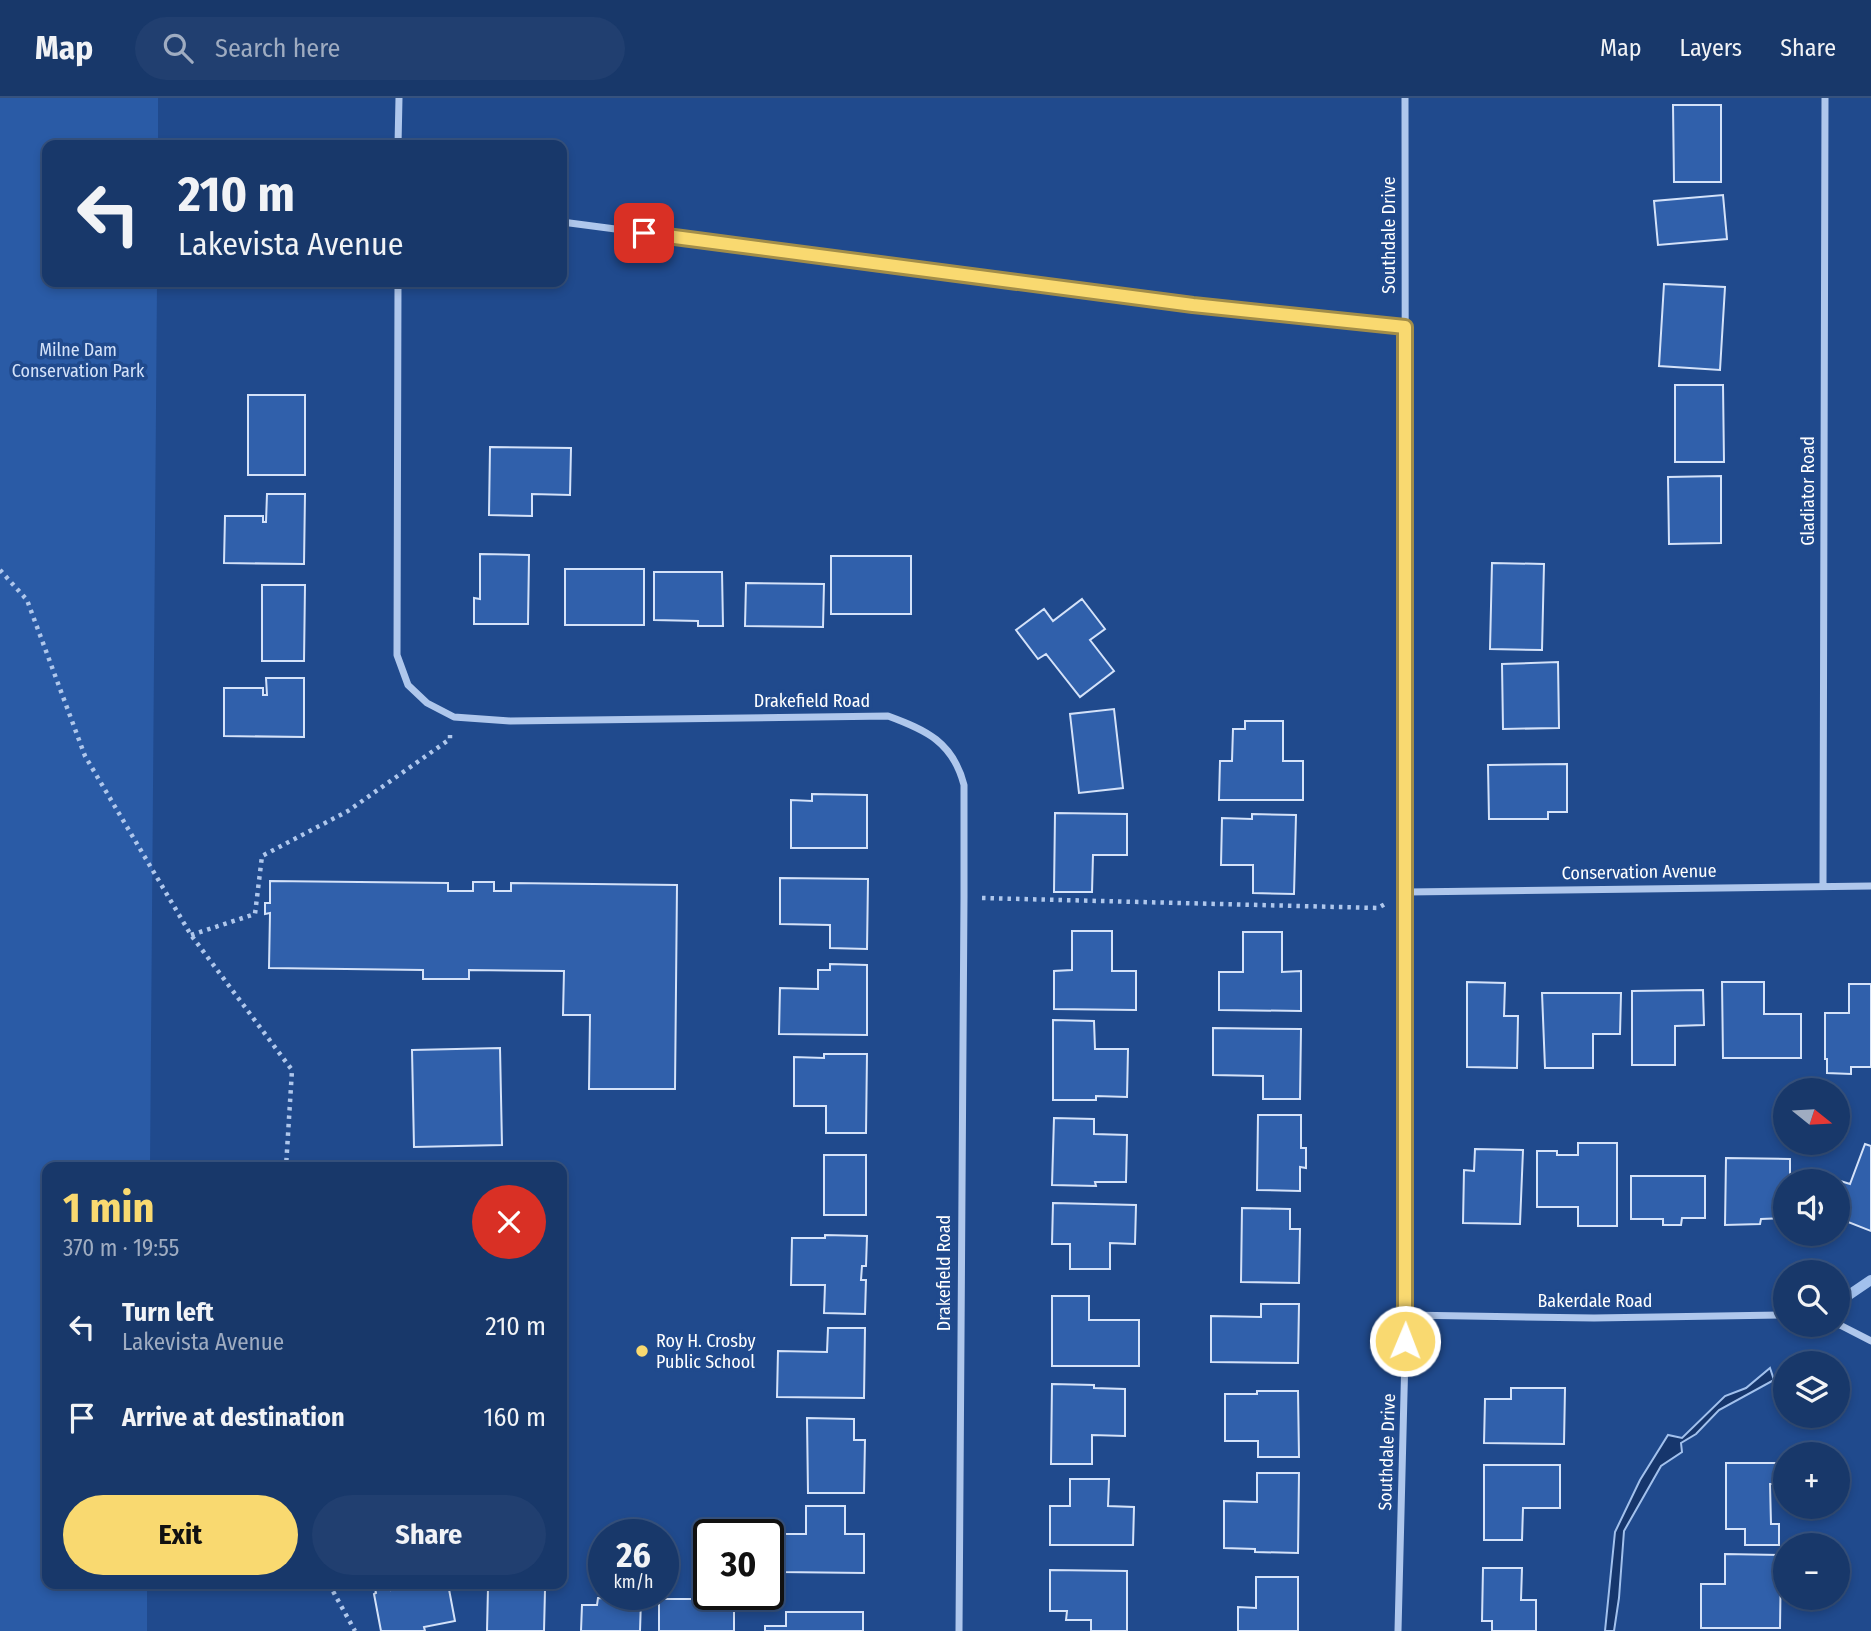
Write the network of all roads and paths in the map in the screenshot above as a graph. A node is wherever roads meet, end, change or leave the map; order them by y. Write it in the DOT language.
graph roads {
  1 [pos="398,98"];
  2 [pos="1405,98"];
  3 [pos="1825,98"];
  4 [pos="398,140"];
  5 [pos="567,223"];
  6 [pos="398,287"];
  7 [pos="1405,327"];
  8 [pos="0,570"];
  9 [pos="454,717"];
  10 [pos="1823,885"];
  11 [pos="1871,886"];
  12 [pos="1407,891"];
  13 [pos="964,897"];
  14 [pos="191,935"];
  15 [pos="286,1162"];
  16 [pos="1406,1315"];
  17 [pos="1773,1315"];
  18 [pos="1850,1330"];
  19 [pos="1871,1341"];
  20 [pos="332,1589"];
  21 [pos="355,1631"];
  22 [pos="959,1631"];
  23 [pos="1398,1631"];
  1 -- 4 [label="street"];
  2 -- 7 [label="street, Southdale Drive"];
  3 -- 10 [label="street, Gladiator Road"];
  5 -- 7 [label="street"];
  6 -- 9 [label="street, Drakefield Road"];
  7 -- 12 [label="street, Southdale Drive"];
  8 -- 14 [label="path"];
  9 -- 13 [label="street, Drakefield Road"];
  9 -- 14 [label="path"];
  10 -- 11 [label="street, Conservation Avenue"];
  10 -- 12 [label="street, Conservation Avenue"];
  12 -- 13 [label="path"];
  12 -- 16 [label="street, Southdale Drive"];
  13 -- 22 [label="street, Drakefield Road"];
  14 -- 15 [label="path"];
  16 -- 17 [label="street, Bakerdale Road"];
  16 -- 23 [label="street, Southdale Drive"];
  18 -- 19 [label="street"];
  20 -- 21 [label="path"];
}
